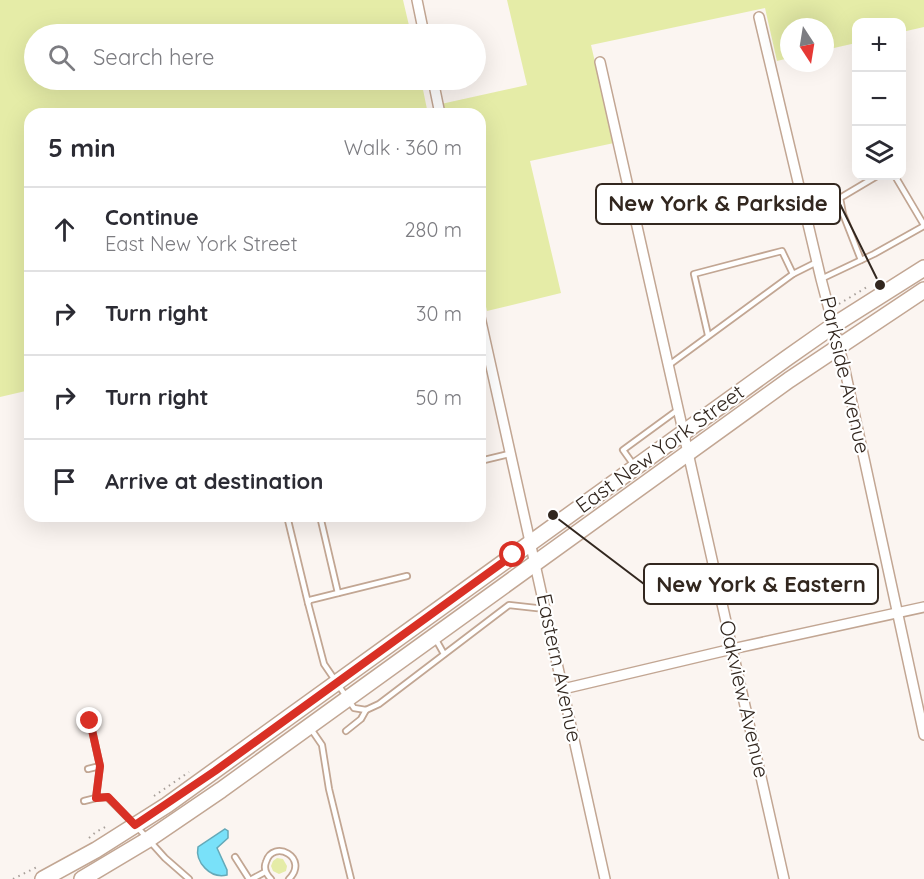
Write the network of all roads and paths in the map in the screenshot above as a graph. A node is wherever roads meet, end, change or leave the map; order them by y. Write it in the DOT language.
graph roads {
  1 [pos="417,0"];
  2 [pos="759,17"];
  3 [pos="422,24"];
  4 [pos="600,62"];
  5 [pos="435,90"];
  6 [pos="439,108"];
  7 [pos="870,180"];
  8 [pos="898,180"];
  9 [pos="924,225"];
  10 [pos="861,260"];
  11 [pos="817,262"];
  12 [pos="924,268"];
  13 [pos="794,274"];
  14 [pos="821,279"];
  15 [pos="924,290"];
  16 [pos="834,325"];
  17 [pos="708,335"];
  18 [pos="486,345"];
  19 [pos="839,345"];
  20 [pos="669,365"];
  21 [pos="679,408"];
  22 [pos="684,432"];
  23 [pos="689,453"];
  24 [pos="509,454"];
  25 [pos="486,460"];
  26 [pos="635,467"];
  27 [pos="288,522"];
  28 [pos="321,522"];
  29 [pos="530,543"];
  30 [pos="535,563"];
  31 [pos="407,576"];
  32 [pos="338,593"];
  33 [pos="308,603"];
  34 [pos="481,603"];
  35 [pos="924,607"];
  36 [pos="545,609"];
  37 [pos="899,613"];
  38 [pos="491,619"];
  39 [pos="434,637"];
  40 [pos="732,649"];
  41 [pos="444,654"];
  42 [pos="336,683"];
  43 [pos="563,689"];
  44 [pos="347,699"];
  45 [pos="366,710"];
  46 [pos="90,721"];
  47 [pos="309,726"];
  48 [pos="346,731"];
  49 [pos="924,735"];
  50 [pos="100,766"];
  51 [pos="88,769"];
  52 [pos="96,798"];
  53 [pos="84,801"];
  54 [pos="115,822"];
  55 [pos="135,825"];
  56 [pos="88,839"];
  57 [pos="149,839"];
  58 [pos="235,856"];
  59 [pos="42,872"];
  60 [pos="266,872"];
  61 [pos="14,879"];
  62 [pos="82,879"];
  63 [pos="189,879"];
  64 [pos="251,879"];
  65 [pos="271,879"];
  66 [pos="289,879"];
  67 [pos="351,879"];
  68 [pos="605,879"];
  69 [pos="784,879"];
  1 -- 3 [label="street"];
  2 -- 11 [label="street, Parkside Avenue"];
  4 -- 20 [label="street, Oakview Avenue"];
  5 -- 6 [label="street"];
  7 -- 10 [label="lane"];
  8 -- 9 [label="lane"];
  9 -- 10 [label="lane"];
  10 -- 14 [label="lane"];
  11 -- 13 [label="lane"];
  11 -- 14 [label="street, Parkside Avenue"];
  12 -- 16 [label="main road, East New York Street"];
  13 -- 17 [label="lane"];
  13 -- 17 [label="lane"];
  14 -- 16 [label="street, Parkside Avenue"];
  15 -- 19 [label="main road, East New York Street"];
  16 -- 19 [label="street, Parkside Avenue"];
  16 -- 22 [label="main road, East New York Street"];
  17 -- 20 [label="lane"];
  18 -- 24 [label="street, Eastern Avenue"];
  19 -- 23 [label="main road, East New York Street"];
  19 -- 37 [label="street, Parkside Avenue"];
  20 -- 21 [label="street, Oakview Avenue"];
  21 -- 22 [label="street, Oakview Avenue"];
  21 -- 26 [label="lane"];
  22 -- 23 [label="street, Oakview Avenue"];
  22 -- 26 [label="main road, East New York Street"];
  23 -- 30 [label="main road, East New York Street"];
  23 -- 40 [label="street, Oakview Avenue"];
  24 -- 25 [label="lane"];
  24 -- 29 [label="street, Eastern Avenue"];
  26 -- 29 [label="main road, East New York Street"];
  27 -- 33 [label="lane"];
  28 -- 32 [label="lane"];
  29 -- 30 [label="street, Eastern Avenue"];
  29 -- 42 [label="main road, East New York Street"];
  30 -- 34 [label="main road, East New York Street"];
  30 -- 36 [label="street, Eastern Avenue"];
  31 -- 32 [label="lane"];
  32 -- 33 [label="lane"];
  33 -- 42 [label="lane"];
  34 -- 38 [label="lane"];
  34 -- 39 [label="main road, East New York Street"];
  35 -- 37 [label="street"];
  36 -- 38 [label="lane"];
  36 -- 43 [label="street, Eastern Avenue"];
  37 -- 40 [label="street"];
  37 -- 49 [label="street, Parkside Avenue"];
  38 -- 41 [label="lane"];
  39 -- 41 [label="lane"];
  39 -- 44 [label="main road, East New York Street"];
  40 -- 43 [label="street"];
  40 -- 69 [label="street, Oakview Avenue"];
  41 -- 45 [label="lane"];
  42 -- 44 [label="lane"];
  42 -- 55 [label="main road, East New York Street"];
  43 -- 68 [label="street, Eastern Avenue"];
  44 -- 45 [label="lane"];
  44 -- 47 [label="main road, East New York Street"];
  45 -- 48 [label="lane"];
  46 -- 50 [label="lane"];
  47 -- 57 [label="main road, East New York Street"];
  47 -- 67 [label="lane"];
  50 -- 51 [label="lane"];
  50 -- 52 [label="lane"];
  52 -- 53 [label="lane"];
  52 -- 55 [label="lane"];
  54 -- 56 [label="path"];
  55 -- 57 [label="lane"];
  55 -- 59 [label="main road, East New York Street"];
  57 -- 62 [label="main road, East New York Street"];
  57 -- 63 [label="lane"];
  58 -- 64 [label="lane"];
  59 -- 61 [label="path"];
  60 -- 64 [label="lane"];
  60 -- 65 [label="lane"];
  60 -- 66 [label="lane"];
}
